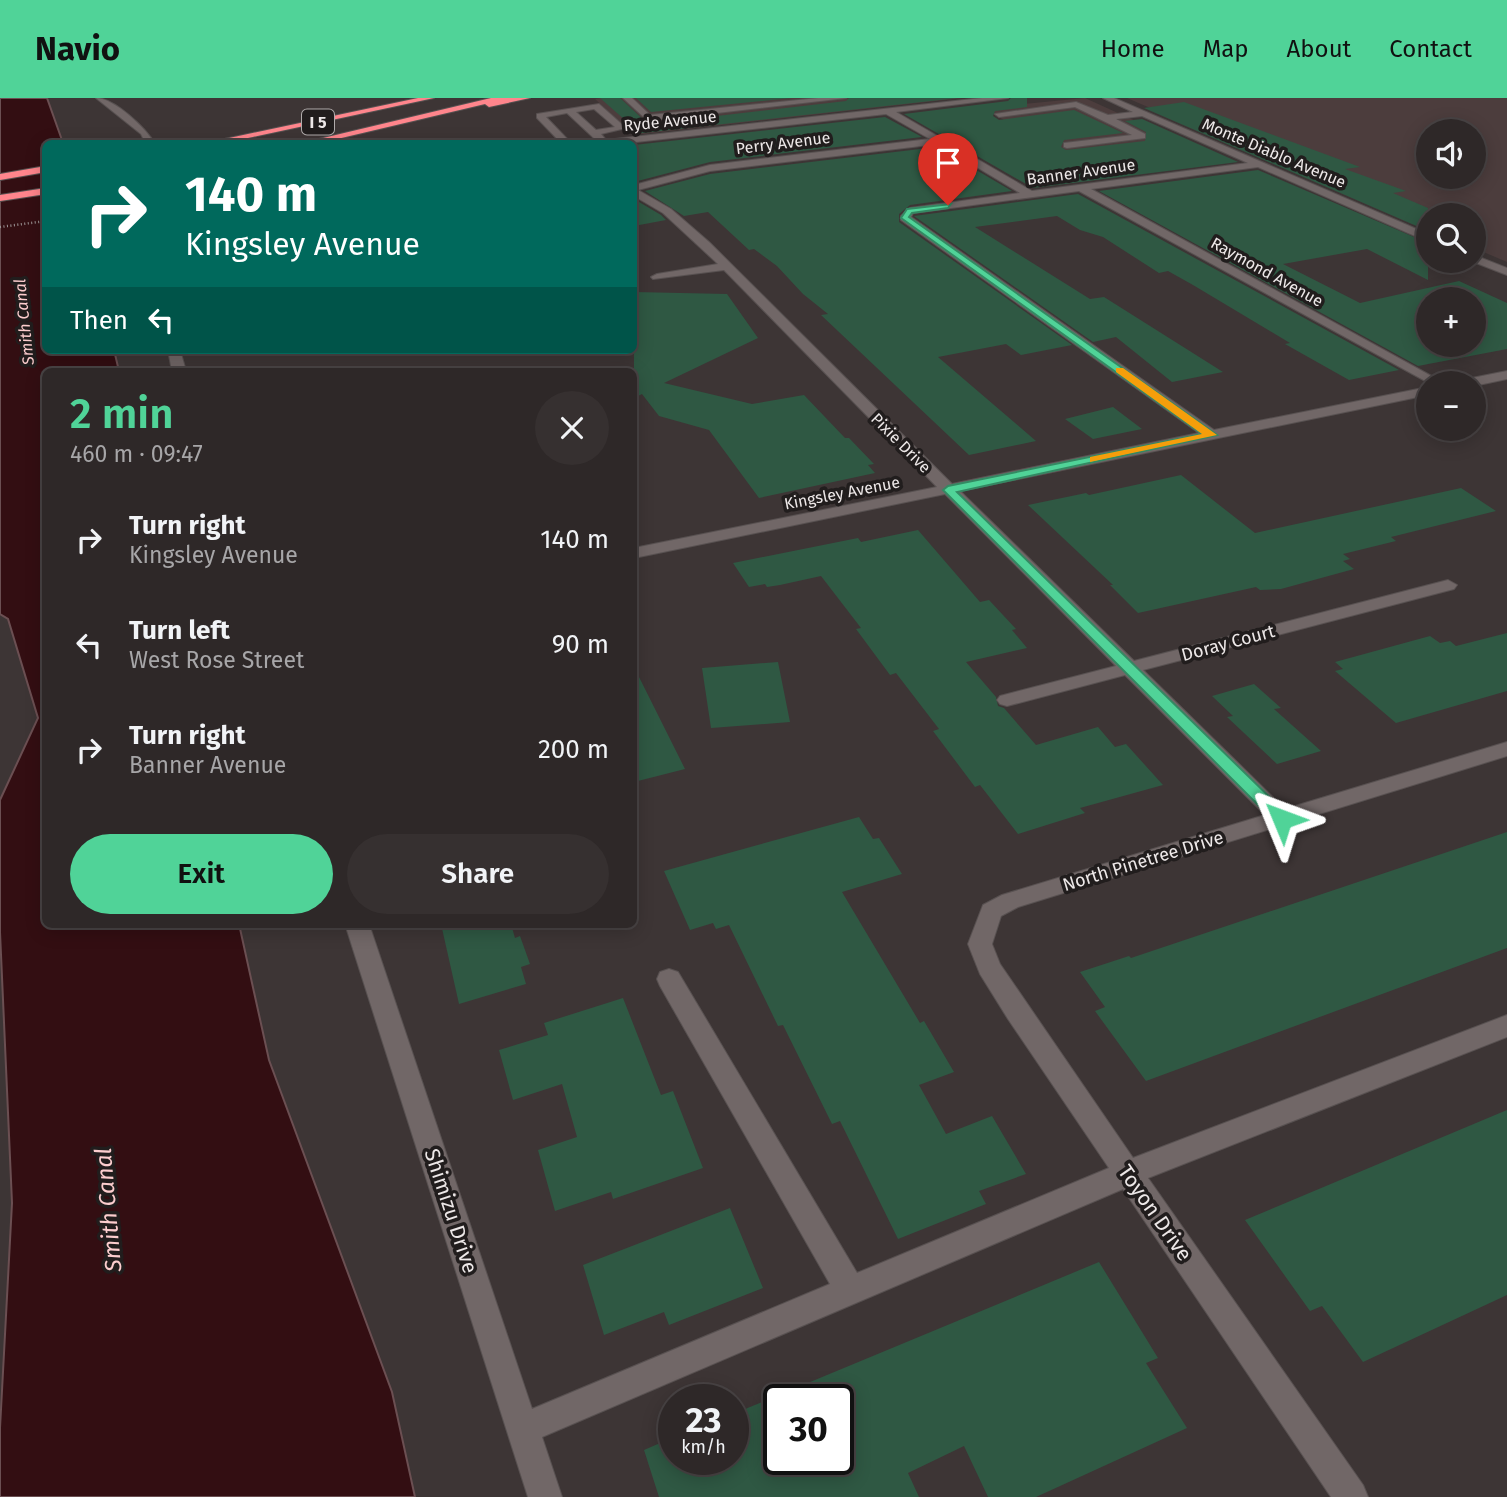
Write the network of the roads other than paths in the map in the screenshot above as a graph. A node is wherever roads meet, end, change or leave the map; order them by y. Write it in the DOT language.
graph roads {
  1 [pos="100,98"];
  2 [pos="430,98"];
  3 [pos="502,98"];
  4 [pos="526,98"];
  5 [pos="627,98"];
  6 [pos="709,98"];
  7 [pos="745,98"];
  8 [pos="842,98"];
  9 [pos="1002,98"];
  10 [pos="1107,98"];
  11 [pos="830,99"];
  12 [pos="791,100"];
  13 [pos="678,106"];
  14 [pos="757,107"];
  15 [pos="569,110"];
  16 [pos="725,110"];
  17 [pos="888,111"];
  18 [pos="1023,111"];
  19 [pos="689,114"];
  20 [pos="999,114"];
  21 [pos="1143,114"];
  22 [pos="1107,118"];
  23 [pos="394,124"];
  24 [pos="595,133"];
  25 [pos="149,140"];
  26 [pos="225,140"];
  27 [pos="320,140"];
  28 [pos="564,140"];
  29 [pos="602,140"];
  30 [pos="622,140"];
  31 [pos="939,141"];
  32 [pos="1067,145"];
  33 [pos="1260,164"];
  34 [pos="42,170"];
  35 [pos="0,177"];
  36 [pos="1081,188"];
  37 [pos="637,189"];
  38 [pos="42,192"];
  39 [pos="637,192"];
  40 [pos="1031,195"];
  41 [pos="0,198"];
  42 [pos="1416,233"];
  43 [pos="1486,263"];
  44 [pos="726,266"];
  45 [pos="1506,271"];
  46 [pos="657,277"];
  47 [pos="1416,371"];
  48 [pos="1507,375"];
  49 [pos="1486,379"];
  50 [pos="1416,393"];
  51 [pos="1211,435"];
  52 [pos="948,490"];
  53 [pos="637,552"];
  54 [pos="1448,586"];
  55 [pos="1128,669"];
  56 [pos="1007,700"];
  57 [pos="1507,749"];
  58 [pos="1282,819"];
  59 [pos="987,921"];
  60 [pos="358,928"];
  61 [pos="668,979"];
  62 [pos="1507,1026"];
  63 [pos="1128,1173"];
  64 [pos="850,1291"];
  65 [pos="523,1429"];
  66 [pos="545,1497"];
  67 [pos="1351,1497"];
  1 -- 25 [label="street"];
  2 -- 26 [label="highway, I 5"];
  3 -- 23 [label="highway, I 5"];
  4 -- 23 [label="highway"];
  5 -- 19 [label="street"];
  6 -- 16 [label="street"];
  7 -- 14 [label="street"];
  8 -- 11 [label="street"];
  9 -- 17 [label="street, Ryde Avenue"];
  9 -- 18 [label="street"];
  10 -- 21 [label="street, Monte Diablo Avenue"];
  11 -- 12 [label="street"];
  12 -- 14 [label="street"];
  13 -- 19 [label="street"];
  14 -- 16 [label="street"];
  15 -- 24 [label="street"];
  15 -- 24 [label="street"];
  15 -- 28 [label="street"];
  16 -- 19 [label="street"];
  17 -- 30 [label="street, Ryde Avenue"];
  17 -- 31 [label="street"];
  18 -- 20 [label="street"];
  18 -- 22 [label="street"];
  21 -- 22 [label="street"];
  21 -- 33 [label="street, Monte Diablo Avenue"];
  22 -- 32 [label="street"];
  23 -- 27 [label="highway, I 5"];
  24 -- 29 [label="street"];
  31 -- 37 [label="street, Perry Avenue"];
  31 -- 40 [label="street"];
  33 -- 36 [label="street, Banner Avenue"];
  33 -- 42 [label="street, Monte Diablo Avenue"];
  34 -- 35 [label="highway"];
  36 -- 40 [label="street, Banner Avenue"];
  36 -- 47 [label="street, Raymond Avenue"];
  38 -- 41 [label="highway"];
  39 -- 44 [label="street, Pixie Drive"];
  40 -- 51 [label="street, Banner Avenue"];
  43 -- 45 [label="street"];
  44 -- 46 [label="street"];
  44 -- 52 [label="street, Pixie Drive"];
  48 -- 49 [label="street"];
  50 -- 51 [label="street, Kingsley Avenue"];
  51 -- 52 [label="street, Kingsley Avenue"];
  52 -- 53 [label="street, Kingsley Avenue"];
  52 -- 55 [label="street, Pixie Drive"];
  54 -- 55 [label="street, Doray Court"];
  55 -- 56 [label="street, Doray Court"];
  55 -- 58 [label="street, Pixie Drive"];
  57 -- 58 [label="street, North Pinetree Drive"];
  58 -- 59 [label="street, North Pinetree Drive"];
  59 -- 63 [label="street, Toyon Drive"];
  60 -- 65 [label="street, Shimizu Drive"];
  61 -- 64 [label="street"];
  62 -- 63 [label="street"];
  63 -- 64 [label="street"];
  63 -- 67 [label="street, Toyon Drive"];
  64 -- 65 [label="street"];
  65 -- 66 [label="street, Shimizu Drive"];
}
